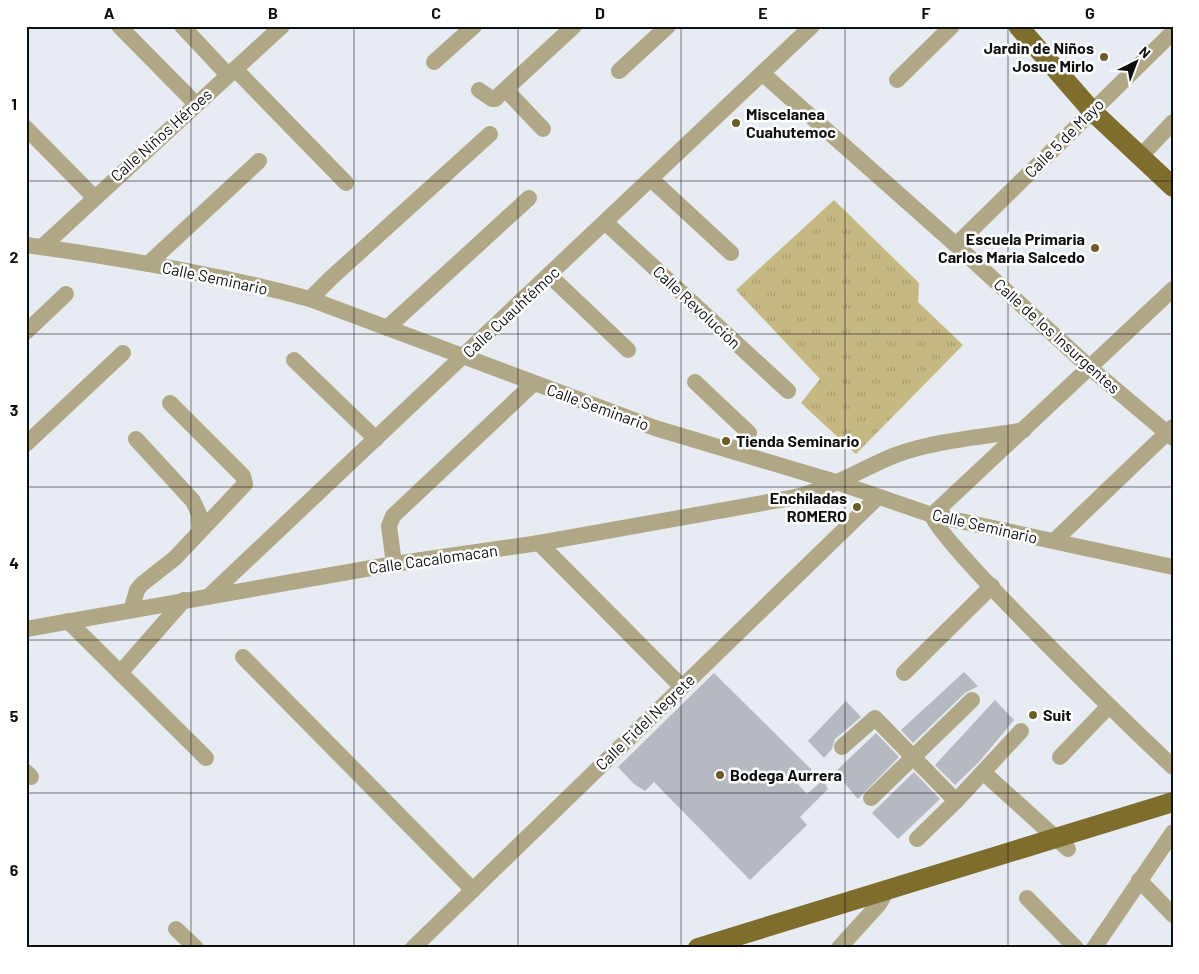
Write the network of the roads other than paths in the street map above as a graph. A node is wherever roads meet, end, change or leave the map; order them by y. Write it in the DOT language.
graph roads {
  1 [pos="119,26"];
  2 [pos="182,26"];
  3 [pos="282,26"];
  4 [pos="474,26"];
  5 [pos="574,26"];
  6 [pos="668,26"];
  7 [pos="952,26"];
  8 [pos="807,28"];
  9 [pos="1024,28"];
  10 [pos="1173,32"];
  11 [pos="434,62"];
  12 [pos="619,71"];
  13 [pos="232,72"];
  14 [pos="763,74"];
  15 [pos="897,80"];
  16 [pos="479,90"];
  17 [pos="506,90"];
  18 [pos="196,104"];
  19 [pos="1092,110"];
  20 [pos="1173,122"];
  21 [pos="26,128"];
  22 [pos="543,129"];
  23 [pos="490,134"];
  24 [pos="1140,157"];
  25 [pos="260,161"];
  26 [pos="652,180"];
  27 [pos="346,183"];
  28 [pos="1173,187"];
  29 [pos="94,197"];
  30 [pos="528,198"];
  31 [pos="606,223"];
  32 [pos="956,245"];
  33 [pos="34,246"];
  34 [pos="731,253"];
  35 [pos="148,264"];
  36 [pos="550,276"];
  37 [pos="1173,289"];
  38 [pos="66,294"];
  39 [pos="310,300"];
  40 [pos="387,328"];
  41 [pos="26,332"];
  42 [pos="628,350"];
  43 [pos="123,353"];
  44 [pos="462,357"];
  45 [pos="294,360"];
  46 [pos="1089,366"];
  47 [pos="695,382"];
  48 [pos="533,384"];
  49 [pos="788,391"];
  50 [pos="170,403"];
  51 [pos="1024,430"];
  52 [pos="1171,432"];
  53 [pos="136,439"];
  54 [pos="376,439"];
  55 [pos="26,444"];
  56 [pos="735,451"];
  57 [pos="839,483"];
  58 [pos="878,497"];
  59 [pos="932,515"];
  60 [pos="200,531"];
  61 [pos="1054,542"];
  62 [pos="539,543"];
  63 [pos="394,564"];
  64 [pos="1173,567"];
  65 [pos="992,586"];
  66 [pos="209,596"];
  67 [pos="184,600"];
  68 [pos="132,608"];
  69 [pos="68,621"];
  70 [pos="26,628"];
  71 [pos="243,657"];
  72 [pos="120,673"];
  73 [pos="904,673"];
  74 [pos="681,686"];
  75 [pos="972,700"];
  76 [pos="1109,706"];
  77 [pos="1021,731"];
  78 [pos="842,747"];
  79 [pos="1060,757"];
  80 [pos="206,758"];
  81 [pos="914,758"];
  82 [pos="1173,767"];
  83 [pos="983,772"];
  84 [pos="871,798"];
  85 [pos="956,801"];
  86 [pos="1173,802"];
  87 [pos="1173,816"];
  88 [pos="1173,832"];
  89 [pos="917,839"];
  90 [pos="1062,844"];
  91 [pos="1138,880"];
  92 [pos="473,890"];
  93 [pos="883,897"];
  94 [pos="1027,898"];
  95 [pos="1173,915"];
  96 [pos="176,929"];
  97 [pos="1099,946"];
  98 [pos="196,948"];
  99 [pos="413,948"];
  100 [pos="698,948"];
  101 [pos="740,948"];
  102 [pos="839,948"];
  103 [pos="1076,948"];
  1 -- 18 [label="street"];
  2 -- 13 [label="street"];
  3 -- 13 [label="street, Calle Niños Héroes"];
  4 -- 11 [label="street"];
  5 -- 17 [label="street"];
  6 -- 12 [label="street"];
  7 -- 15 [label="street"];
  8 -- 14 [label="street, Calle Cuauhtémoc"];
  9 -- 19 [label="main road"];
  10 -- 19 [label="street, Calle 5 de Mayo"];
  13 -- 18 [label="street, Calle Niños Héroes"];
  13 -- 27 [label="street"];
  14 -- 26 [label="street, Calle Cuauhtémoc"];
  14 -- 32 [label="street, Calle de los Insurgentes"];
  16 -- 17 [label="street"];
  17 -- 22 [label="street"];
  18 -- 29 [label="street, Calle Niños Héroes"];
  19 -- 24 [label="main road"];
  19 -- 32 [label="street, Calle 5 de Mayo"];
  20 -- 24 [label="street"];
  21 -- 29 [label="street"];
  23 -- 39 [label="street"];
  24 -- 28 [label="main road"];
  25 -- 35 [label="street"];
  26 -- 31 [label="street, Calle Cuauhtémoc"];
  26 -- 34 [label="street"];
  29 -- 33 [label="street, Calle Niños Héroes"];
  30 -- 40 [label="street"];
  31 -- 36 [label="street, Calle Cuauhtémoc"];
  31 -- 49 [label="street, Calle Revolución"];
  32 -- 46 [label="street, Calle de los Insurgentes"];
  33 -- 35 [label="street, Calle Seminario"];
  35 -- 39 [label="street, Calle Seminario"];
  36 -- 42 [label="street"];
  36 -- 44 [label="street, Calle Cuauhtémoc"];
  37 -- 46 [label="street"];
  38 -- 41 [label="street"];
  39 -- 40 [label="street, Calle Seminario"];
  40 -- 44 [label="street, Calle Seminario"];
  43 -- 55 [label="street"];
  44 -- 48 [label="street, Calle Seminario"];
  44 -- 54 [label="street, Calle Cuauhtémoc"];
  45 -- 54 [label="street"];
  46 -- 51 [label="street"];
  46 -- 52 [label="street, Calle de los Insurgentes"];
  47 -- 56 [label="street"];
  48 -- 56 [label="street, Calle Seminario"];
  48 -- 63 [label="street"];
  50 -- 60 [label="street"];
  51 -- 57 [label="street, Calle Cacalomacan"];
  51 -- 59 [label="street"];
  52 -- 61 [label="street"];
  53 -- 60 [label="street"];
  54 -- 66 [label="street, Calle Cuauhtémoc"];
  56 -- 57 [label="street, Calle Seminario"];
  57 -- 58 [label="street, Calle Seminario"];
  57 -- 62 [label="street, Calle Cacalomacan"];
  58 -- 59 [label="street, Calle Seminario"];
  58 -- 74 [label="street, Calle Fidel Negrete"];
  59 -- 61 [label="street, Calle Seminario"];
  59 -- 65 [label="street"];
  60 -- 68 [label="street"];
  61 -- 64 [label="street, Calle Seminario"];
  62 -- 63 [label="street, Calle Cacalomacan"];
  62 -- 74 [label="street"];
  63 -- 66 [label="street, Calle Cacalomacan"];
  65 -- 73 [label="street"];
  65 -- 76 [label="street"];
  66 -- 67 [label="street, Calle Cacalomacan"];
  67 -- 68 [label="street, Calle Cacalomacan"];
  67 -- 72 [label="street"];
  68 -- 69 [label="street, Calle Cacalomacan"];
  69 -- 70 [label="street, Calle Cacalomacan"];
  69 -- 72 [label="street"];
  71 -- 92 [label="street"];
  72 -- 80 [label="street"];
  74 -- 92 [label="street, Calle Fidel Negrete"];
  75 -- 81 [label="street"];
  76 -- 79 [label="street"];
  76 -- 82 [label="street"];
  77 -- 83 [label="street"];
  78 -- 81 [label="street"];
  81 -- 84 [label="street"];
  81 -- 85 [label="street"];
  83 -- 85 [label="street"];
  83 -- 90 [label="street"];
  85 -- 89 [label="street"];
  86 -- 90 [label="main road"];
  87 -- 90 [label="main road"];
  88 -- 91 [label="street"];
  90 -- 93 [label="main road"];
  91 -- 95 [label="street"];
  91 -- 97 [label="street"];
  92 -- 99 [label="street, Calle Fidel Negrete"];
  93 -- 100 [label="main road"];
  93 -- 101 [label="main road"];
  93 -- 102 [label="street"];
  94 -- 103 [label="street"];
  96 -- 98 [label="street"];
}
